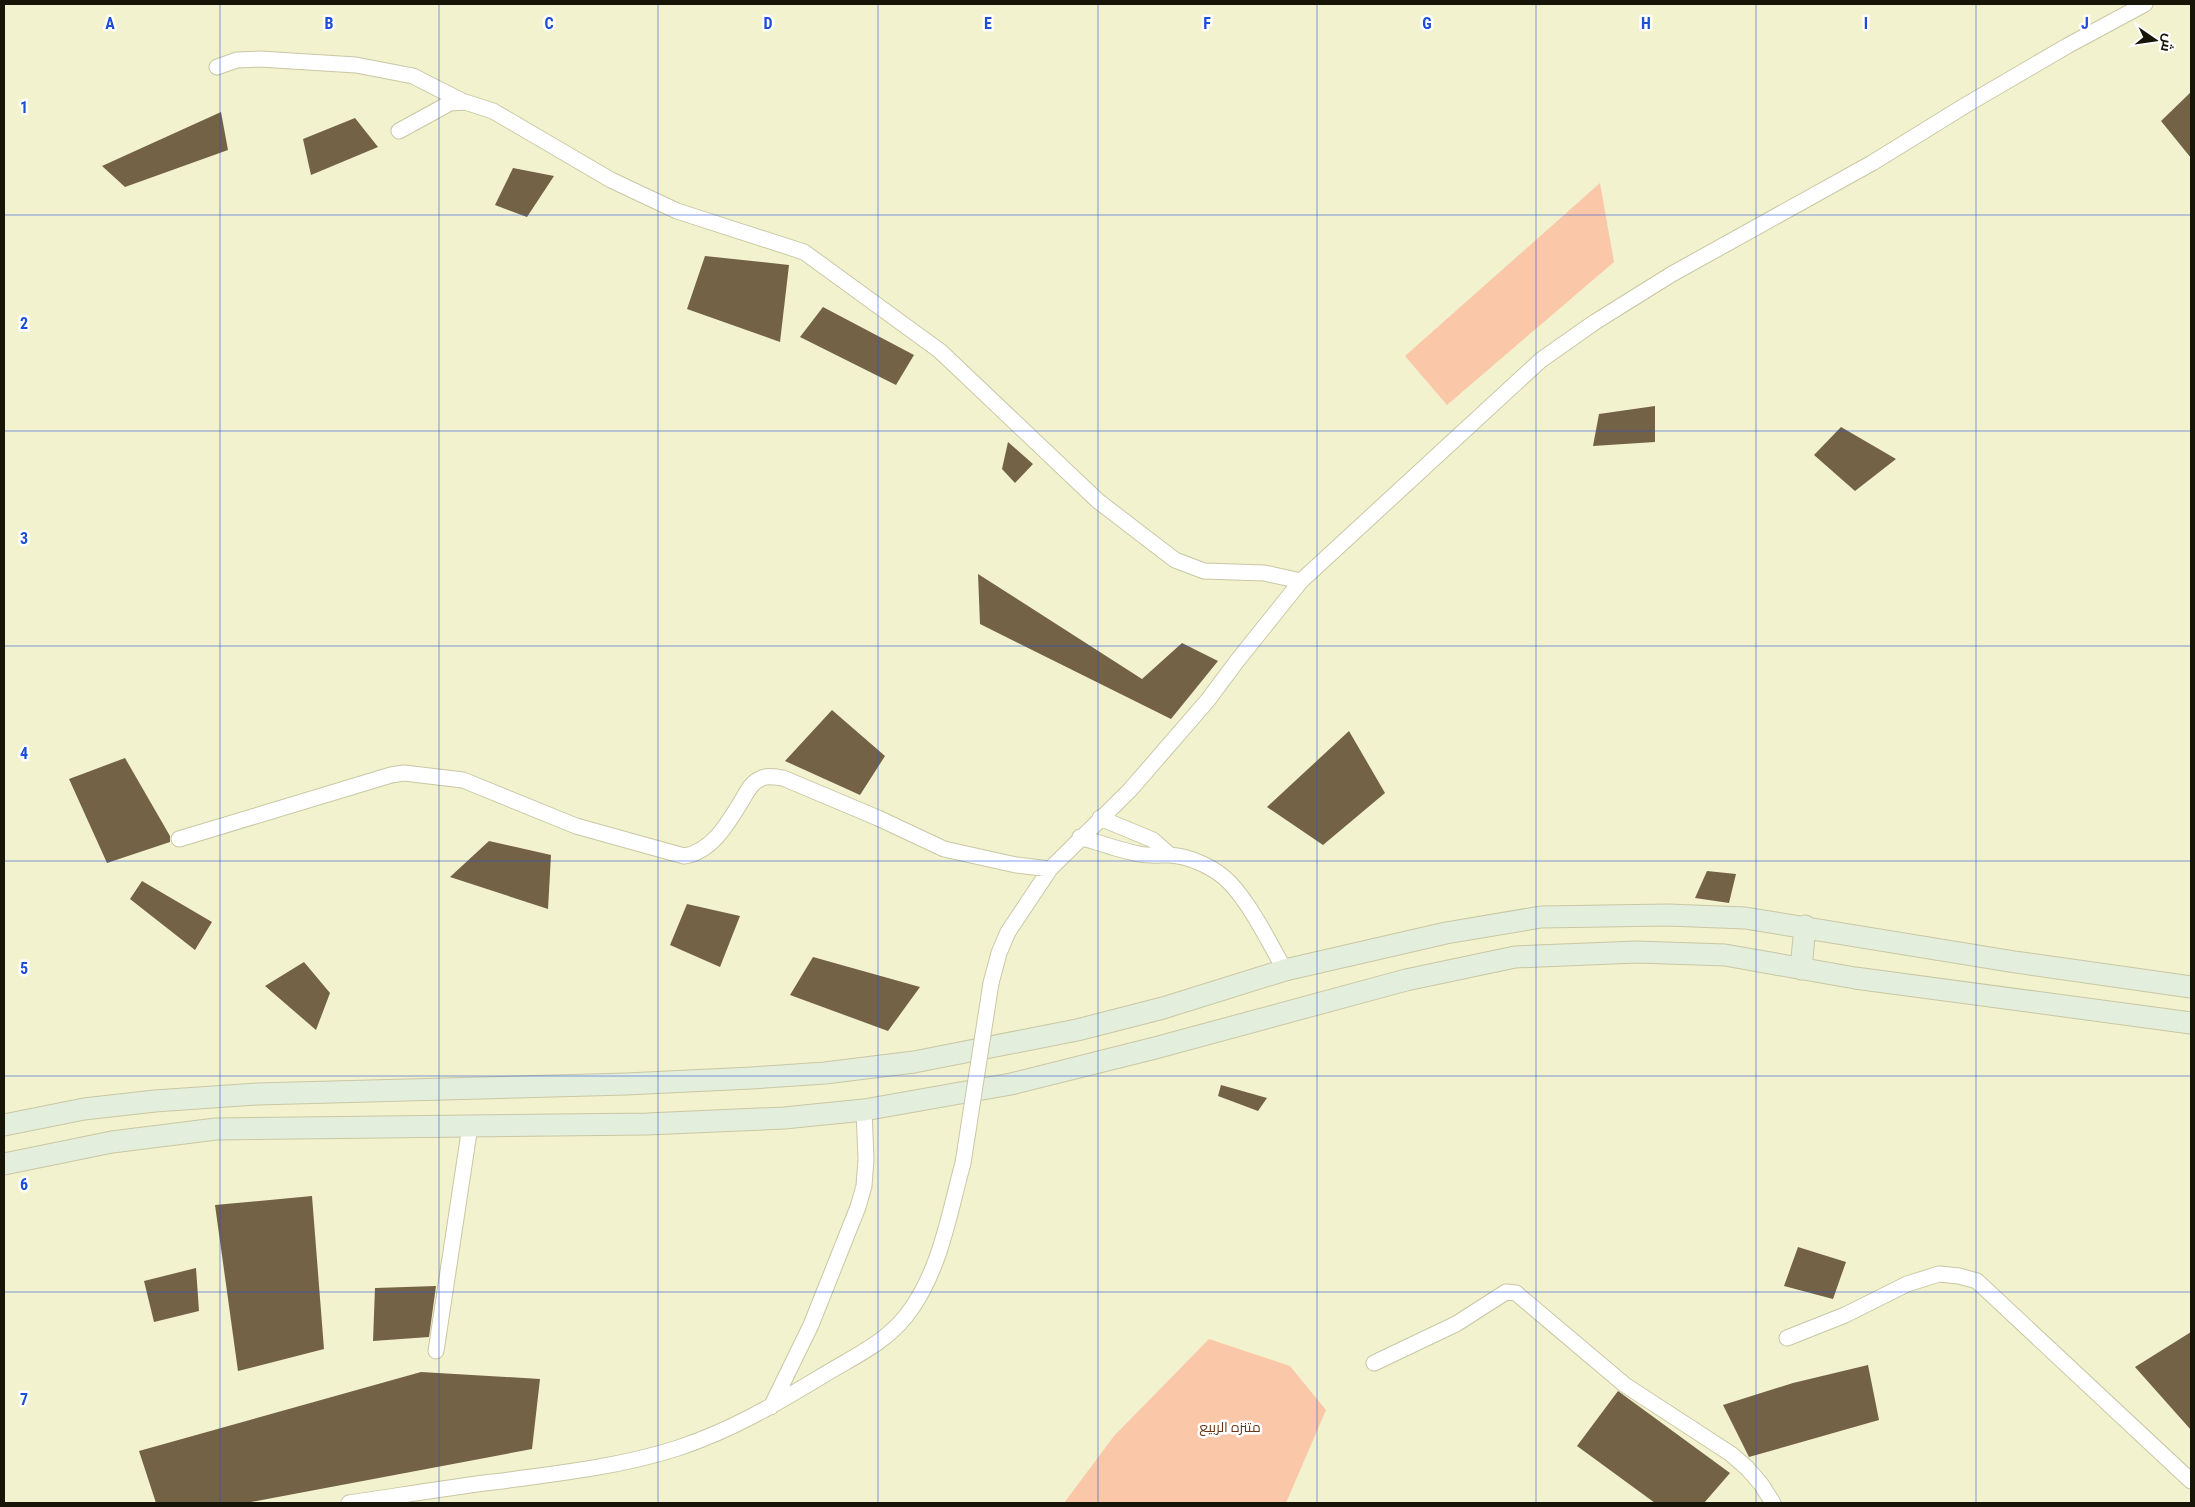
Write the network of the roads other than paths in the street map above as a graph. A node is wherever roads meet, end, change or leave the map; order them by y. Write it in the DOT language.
graph roads {
  1 [pos="2145,4"];
  2 [pos="217,67"];
  3 [pos="465,102"];
  4 [pos="399,131"];
  5 [pos="1301,581"];
  6 [pos="1100,818"];
  7 [pos="1080,837"];
  8 [pos="179,839"];
  9 [pos="1170,855"];
  10 [pos="1050,869"];
  11 [pos="1805,926"];
  12 [pos="1801,969"];
  13 [pos="1285,970"];
  14 [pos="2191,987"];
  15 [pos="2191,1022"];
  16 [pos="864,1110"];
  17 [pos="4,1125"];
  18 [pos="470,1126"];
  19 [pos="4,1164"];
  20 [pos="1787,1338"];
  21 [pos="436,1351"];
  22 [pos="1374,1363"];
  23 [pos="770,1408"];
  24 [pos="2191,1481"];
  25 [pos="349,1503"];
  26 [pos="1773,1503"];
  1 -- 5 [label="street"];
  2 -- 3 [label="street"];
  3 -- 4 [label="street"];
  3 -- 5 [label="street"];
  5 -- 6 [label="street"];
  6 -- 7 [label="street"];
  6 -- 9 [label="street"];
  7 -- 9 [label="street"];
  7 -- 10 [label="street"];
  8 -- 10 [label="street"];
  9 -- 13 [label="street"];
  10 -- 23 [label="street, bridge"];
  11 -- 12 [label="main road"];
  11 -- 13 [label="main road"];
  11 -- 14 [label="main road"];
  12 -- 15 [label="main road"];
  12 -- 16 [label="main road"];
  13 -- 17 [label="main road"];
  16 -- 18 [label="main road"];
  16 -- 23 [label="street"];
  18 -- 19 [label="main road"];
  18 -- 21 [label="street"];
  20 -- 24 [label="street"];
  22 -- 26 [label="street"];
  23 -- 25 [label="street"];
}
